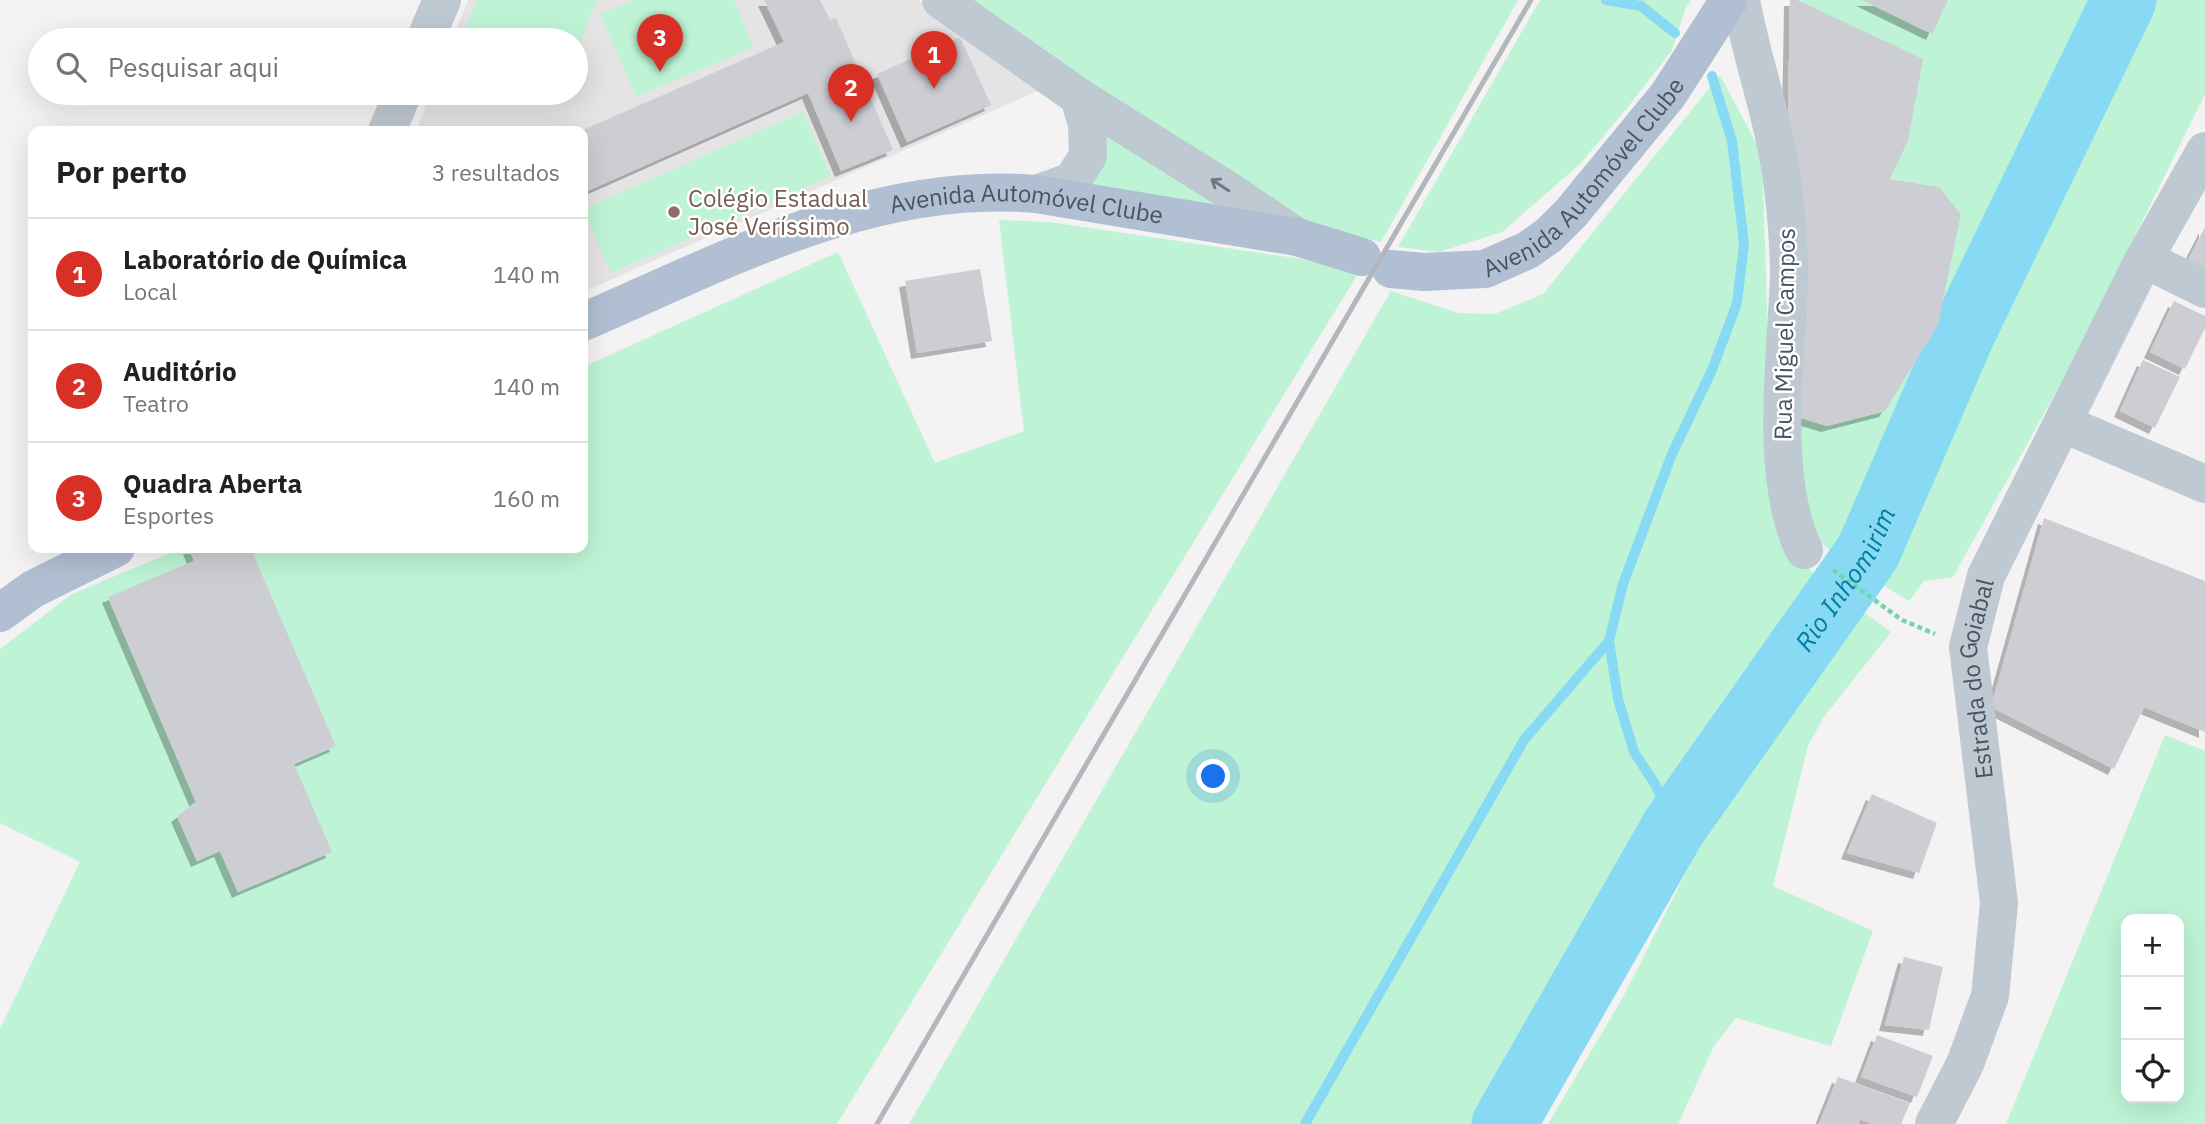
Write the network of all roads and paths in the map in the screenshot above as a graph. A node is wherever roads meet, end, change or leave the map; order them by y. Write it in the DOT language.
graph roads {
  1 [pos="442,0"];
  2 [pos="941,0"];
  3 [pos="1729,0"];
  4 [pos="1741,0"];
  5 [pos="430,28"];
  6 [pos="1079,97"];
  7 [pos="398,105"];
  8 [pos="389,126"];
  9 [pos="2205,150"];
  10 [pos="1036,194"];
  11 [pos="1297,237"];
  12 [pos="2144,259"];
  13 [pos="2205,289"];
  14 [pos="588,320"];
  15 [pos="2064,424"];
  16 [pos="2205,484"];
  17 [pos="1804,550"];
  18 [pos="79,553"];
  19 [pos="106,553"];
  20 [pos="33,589"];
  21 [pos="0,613"];
  22 [pos="1902,620"];
  23 [pos="1934,1124"];
  1 -- 5 [label="street"];
  2 -- 6 [label="street"];
  3 -- 11 [label="main road, Avenida Automóvel Clube"];
  4 -- 17 [label="street, Rua Miguel Campos"];
  6 -- 10 [label="street"];
  11 -- 6 [label="street, one-way"];
  7 -- 8 [label="street"];
  9 -- 12 [label="street, Estrada do Goiabal"];
  10 -- 11 [label="main road, Avenida Automóvel Clube"];
  10 -- 14 [label="main road, Avenida Automóvel Clube"];
  12 -- 13 [label="street"];
  12 -- 15 [label="street, Estrada do Goiabal"];
  15 -- 16 [label="street"];
  15 -- 23 [label="street, Estrada do Goiabal"];
  17 -- 22 [label="path"];
  18 -- 20 [label="street"];
  19 -- 20 [label="main road"];
  20 -- 21 [label="main road"];
}
